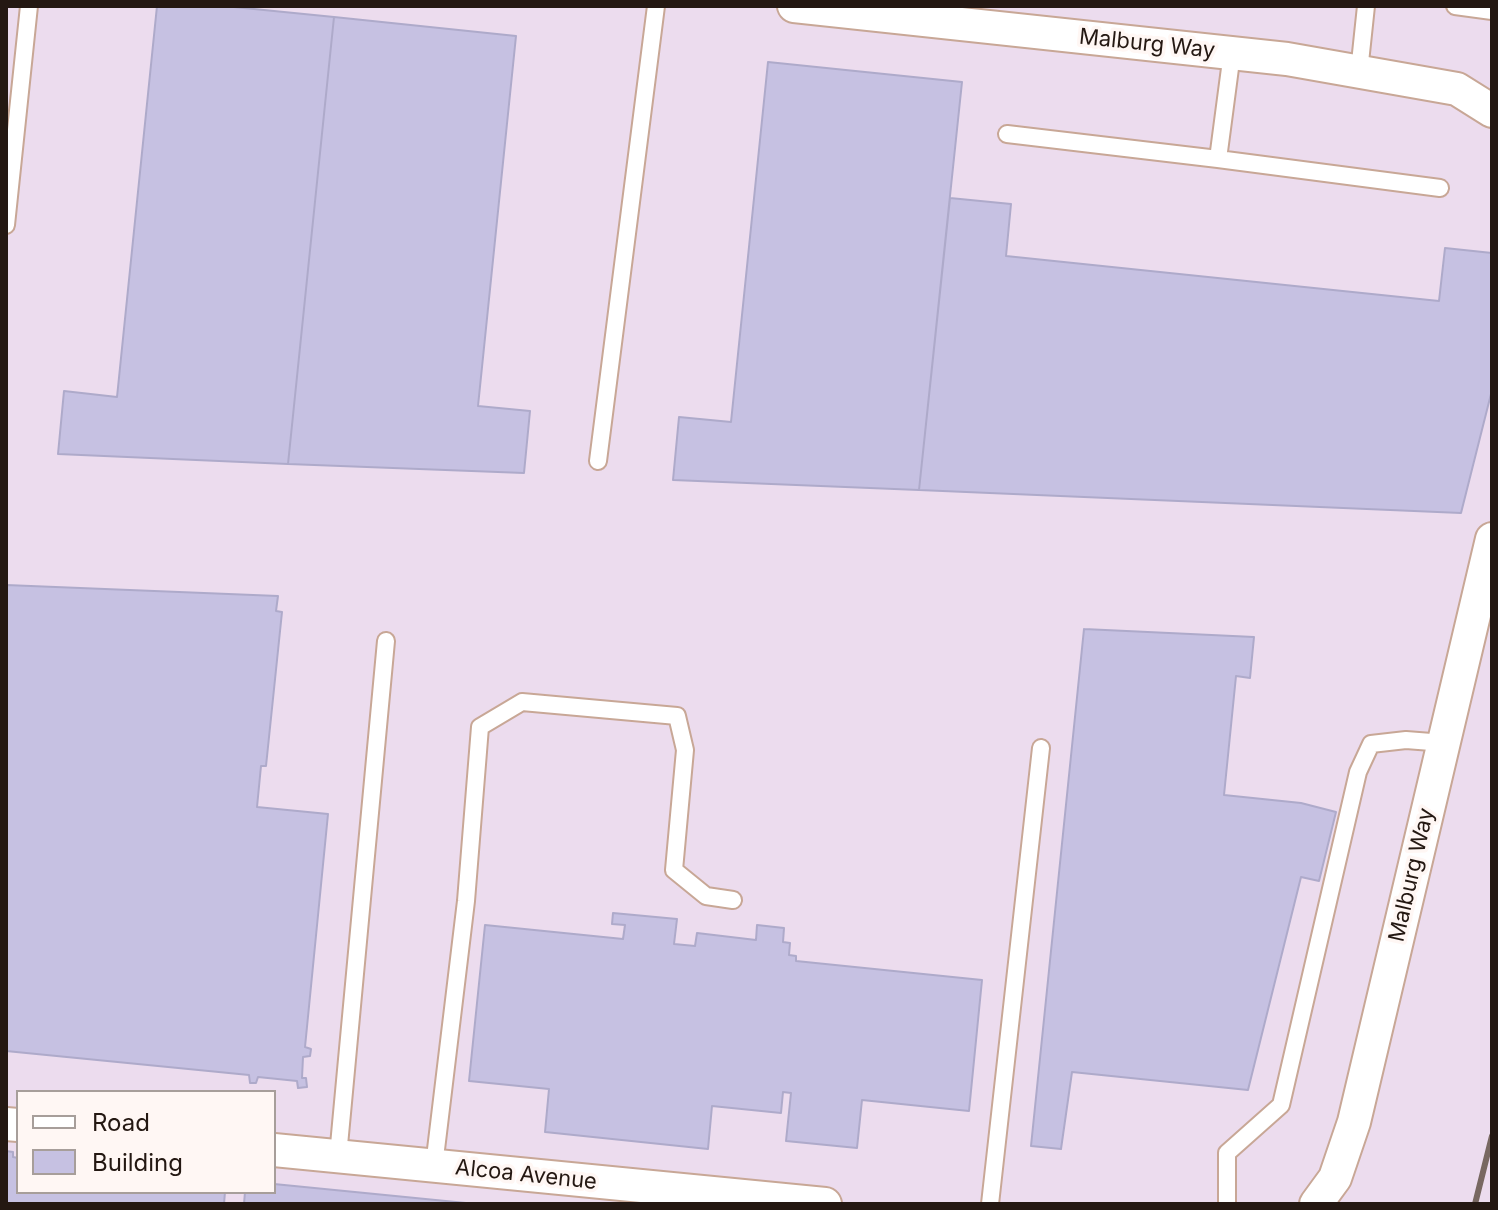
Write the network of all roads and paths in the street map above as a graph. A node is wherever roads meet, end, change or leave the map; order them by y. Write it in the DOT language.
graph roads {
  1 [pos="29,6"];
  2 [pos="656,6"];
  3 [pos="794,6"];
  4 [pos="1366,6"];
  5 [pos="1455,6"];
  6 [pos="1492,11"];
  7 [pos="1006,17"];
  8 [pos="6,43"];
  9 [pos="25,44"];
  10 [pos="1232,53"];
  11 [pos="1359,72"];
  12 [pos="1492,111"];
  13 [pos="1007,134"];
  14 [pos="1218,159"];
  15 [pos="1440,188"];
  16 [pos="6,225"];
  17 [pos="598,461"];
  18 [pos="1492,539"];
  19 [pos="386,641"];
  20 [pos="1444,743"];
  21 [pos="1041,748"];
  22 [pos="733,900"];
  23 [pos="276,1150"];
  24 [pos="338,1156"];
  25 [pos="434,1166"];
  26 [pos="825,1204"];
  27 [pos="990,1204"];
  28 [pos="1227,1204"];
  29 [pos="1316,1204"];
  1 -- 9 [label="lane"];
  2 -- 17 [label="lane"];
  3 -- 7 [label="street, Malburg Way"];
  4 -- 11 [label="lane"];
  5 -- 6 [label="lane"];
  7 -- 10 [label="street, Malburg Way"];
  8 -- 9 [label="lane"];
  9 -- 16 [label="lane"];
  10 -- 11 [label="street, Malburg Way"];
  10 -- 14 [label="lane"];
  11 -- 12 [label="street, Malburg Way"];
  13 -- 14 [label="lane"];
  14 -- 15 [label="lane"];
  18 -- 20 [label="street, Malburg Way"];
  19 -- 24 [label="lane"];
  20 -- 28 [label="lane"];
  20 -- 29 [label="street, Malburg Way"];
  21 -- 27 [label="lane"];
  22 -- 25 [label="lane"];
  23 -- 24 [label="street, Alcoa Avenue"];
  24 -- 25 [label="street, Alcoa Avenue"];
  25 -- 26 [label="street, Alcoa Avenue"];
}
